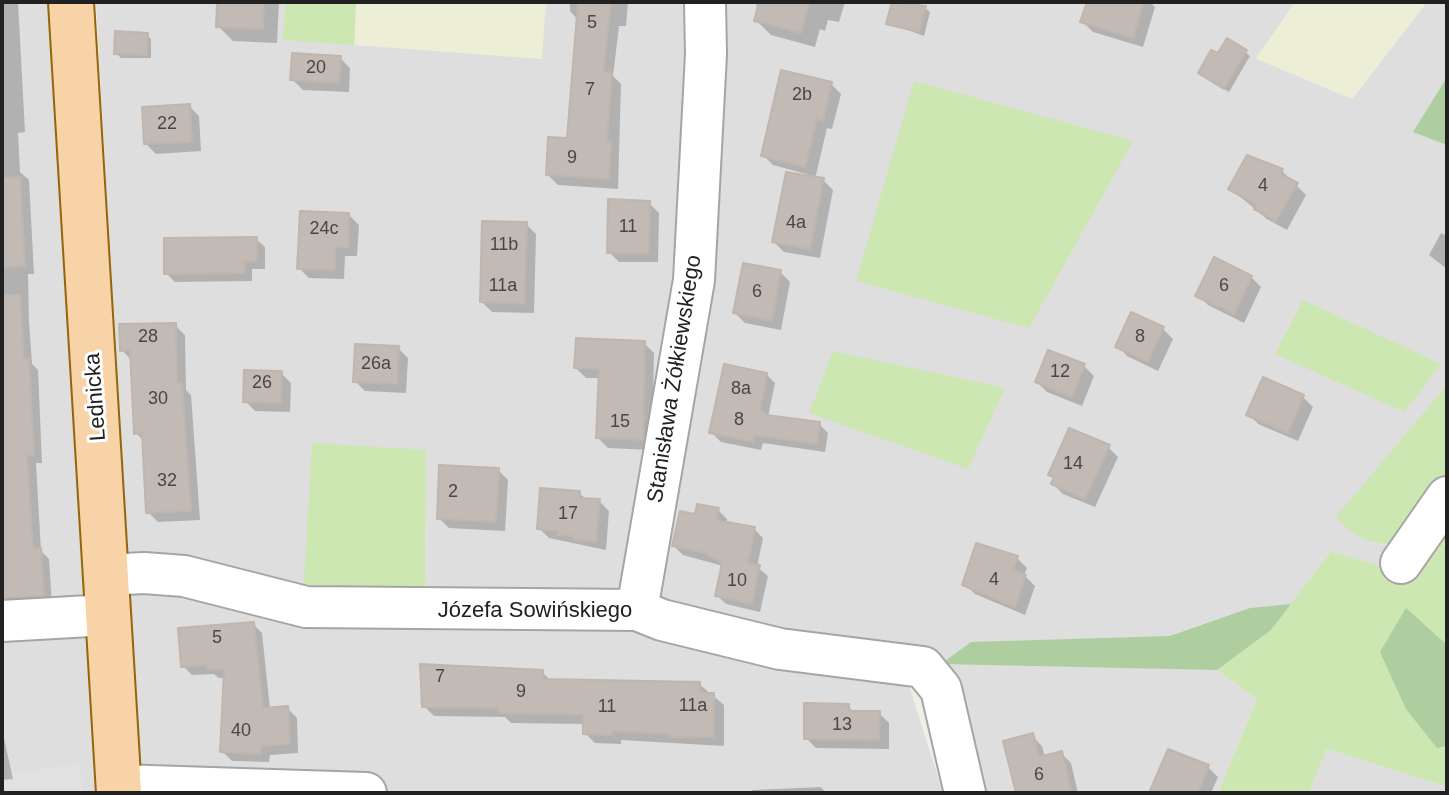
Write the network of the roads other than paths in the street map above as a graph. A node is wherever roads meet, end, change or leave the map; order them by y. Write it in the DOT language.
graph roads {
  1 [pos="71,2"];
  2 [pos="705,2"];
  3 [pos="1447,497"];
  4 [pos="1401,563"];
  5 [pos="106,595"];
  6 [pos="637,610"];
  7 [pos="2,621"];
  8 [pos="118,789"];
  9 [pos="366,793"];
  10 [pos="965,793"];
  1 -- 5 [label="main road, Lednicka"];
  2 -- 6 [label="street, Stanisława Żółkiewskiego"];
  3 -- 4 [label="street"];
  5 -- 6 [label="street, Józefa Sowińskiego"];
  5 -- 7 [label="street, Józefa Sowińskiego"];
  5 -- 8 [label="main road, Lednicka"];
  6 -- 10 [label="street, Józefa Sowińskiego"];
  8 -- 9 [label="street"];
}
